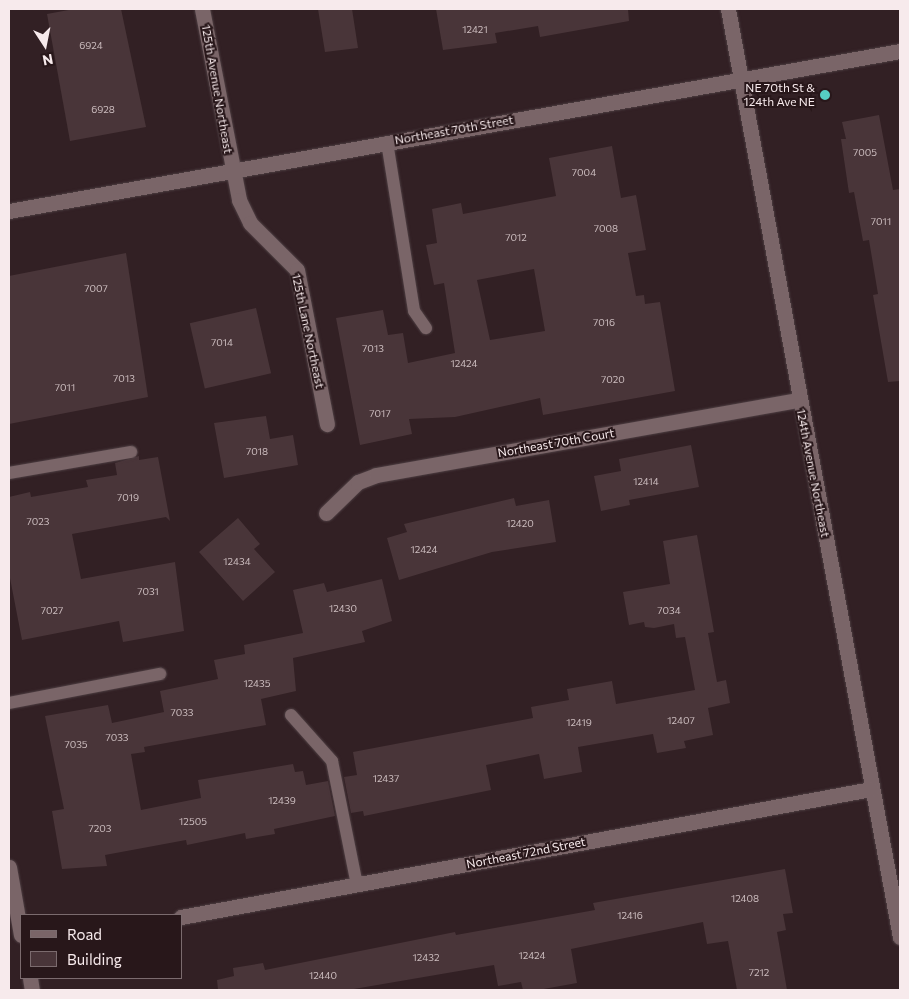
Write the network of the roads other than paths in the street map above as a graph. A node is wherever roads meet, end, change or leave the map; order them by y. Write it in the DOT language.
graph roads {
  1 [pos="202,9"];
  2 [pos="728,9"];
  3 [pos="900,51"];
  4 [pos="741,79"];
  5 [pos="387,142"];
  6 [pos="232,170"];
  7 [pos="9,210"];
  8 [pos="426,328"];
  9 [pos="799,400"];
  10 [pos="327,424"];
  11 [pos="131,452"];
  12 [pos="9,473"];
  13 [pos="326,513"];
  14 [pos="160,674"];
  15 [pos="9,703"];
  16 [pos="291,715"];
  17 [pos="871,788"];
  18 [pos="9,867"];
  19 [pos="357,885"];
  20 [pos="898,916"];
  21 [pos="182,918"];
  22 [pos="20,929"];
  23 [pos="900,937"];
  1 -- 6 [label="street, 125th Avenue Northeast"];
  2 -- 4 [label="street, 124th Avenue Northeast"];
  3 -- 4 [label="street, Northeast 70th Street"];
  4 -- 5 [label="street, Northeast 70th Street"];
  4 -- 9 [label="street, 124th Avenue Northeast"];
  5 -- 6 [label="street, Northeast 70th Street"];
  5 -- 8 [label="lane"];
  6 -- 7 [label="street, Northeast 70th Street"];
  6 -- 10 [label="street, 125th Lane Northeast"];
  9 -- 13 [label="street, Northeast 70th Court"];
  9 -- 17 [label="street, 124th Avenue Northeast"];
  11 -- 12 [label="lane"];
  14 -- 15 [label="lane"];
  16 -- 19 [label="lane"];
  17 -- 19 [label="street, Northeast 72nd Street"];
  17 -- 20 [label="street, 124th Avenue Northeast"];
  18 -- 22 [label="street"];
  19 -- 21 [label="street, Northeast 72nd Street"];
  20 -- 23 [label="street, 124th Avenue Northeast"];
}
